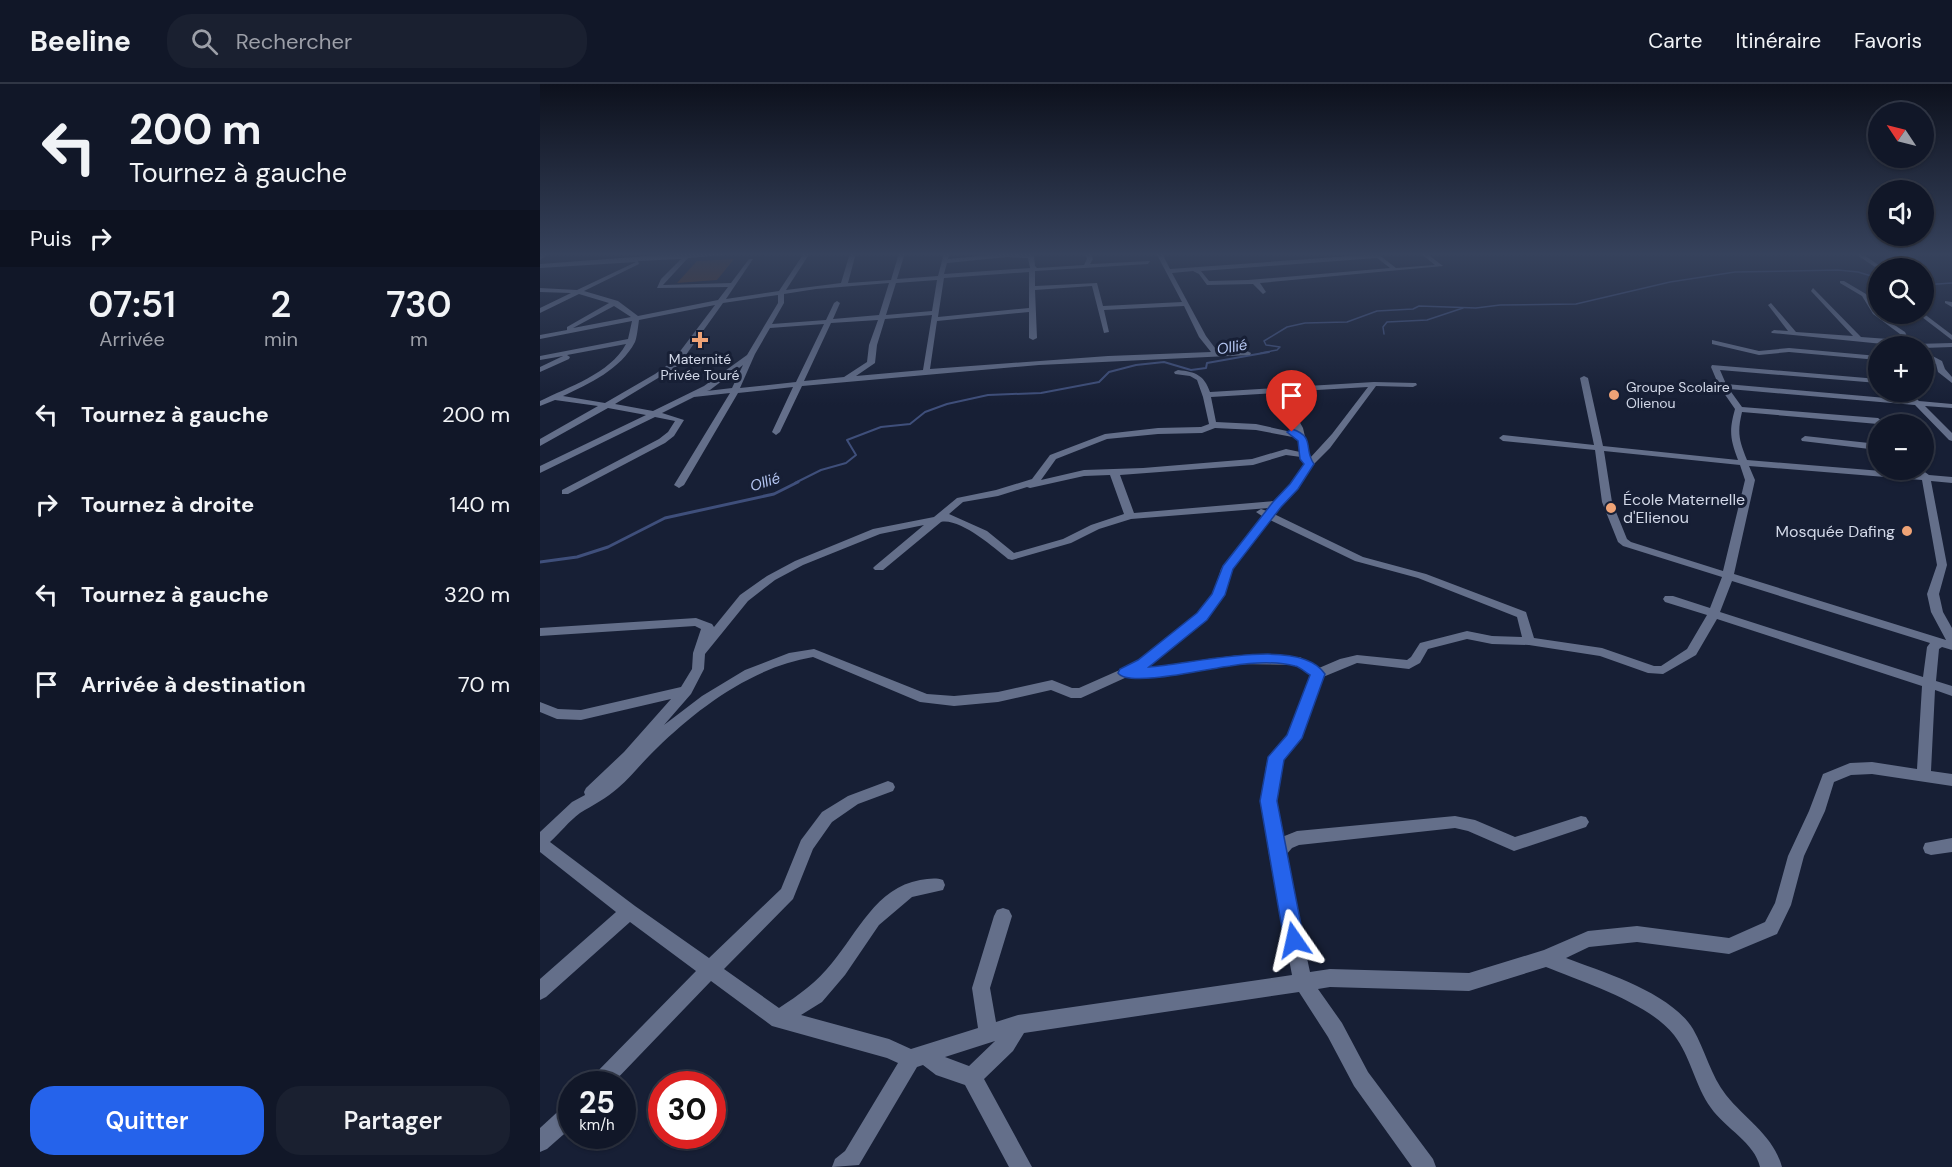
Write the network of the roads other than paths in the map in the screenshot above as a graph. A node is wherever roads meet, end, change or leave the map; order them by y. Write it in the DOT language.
graph roads {
  1 [pos="837,303"];
  2 [pos="612,304"];
  3 [pos="617,304"];
  4 [pos="711,304"];
  5 [pos="718,304"];
  6 [pos="782,304"];
  7 [pos="886,304"];
  8 [pos="937,304"];
  9 [pos="1033,304"];
  10 [pos="1100,304"];
  11 [pos="1187,304"];
  12 [pos="1771,304"];
  13 [pos="1826,304"];
  14 [pos="1869,304"];
  15 [pos="1101,308"];
  16 [pos="1032,310"];
  17 [pos="935,316"];
  18 [pos="881,317"];
  19 [pos="636,318"];
  20 [pos="829,321"];
  21 [pos="1934,323"];
  22 [pos="768,326"];
  23 [pos="1106,332"];
  24 [pos="1774,332"];
  25 [pos="559,334"];
  26 [pos="1794,334"];
  27 [pos="1950,334"];
  28 [pos="1905,336"];
  29 [pos="540,337"];
  30 [pos="1033,338"];
  31 [pos="1859,339"];
  32 [pos="633,340"];
  33 [pos="1868,340"];
  34 [pos="1715,342"];
  35 [pos="1934,345"];
  36 [pos="1952,345"];
  37 [pos="582,350"];
  38 [pos="1247,353"];
  39 [pos="751,354"];
  40 [pos="1217,355"];
  41 [pos="1868,357"];
  42 [pos="540,358"];
  43 [pos="1934,359"];
  44 [pos="1934,363"];
  45 [pos="1942,363"];
  46 [pos="540,370"];
  47 [pos="1178,372"];
  48 [pos="926,373"];
  49 [pos="1584,378"];
  50 [pos="843,380"];
  51 [pos="1868,380"];
  52 [pos="1952,381"];
  53 [pos="1374,384"];
  54 [pos="798,385"];
  55 [pos="1413,385"];
  56 [pos="1723,386"];
  57 [pos="1277,390"];
  58 [pos="735,391"];
  59 [pos="693,395"];
  60 [pos="1207,395"];
  61 [pos="554,397"];
  62 [pos="1858,398"];
  63 [pos="1917,403"];
  64 [pos="540,404"];
  65 [pos="606,405"];
  66 [pos="1865,405"];
  67 [pos="1952,406"];
  68 [pos="1739,409"];
  69 [pos="654,414"];
  70 [pos="1868,422"];
  71 [pos="1214,425"];
  72 [pos="776,432"];
  73 [pos="1300,436"];
  74 [pos="1503,438"];
  75 [pos="1952,438"];
  76 [pos="1804,439"];
  77 [pos="540,443"];
  78 [pos="1868,446"];
  79 [pos="1599,449"];
  80 [pos="1307,459"];
  81 [pos="1744,463"];
  82 [pos="540,470"];
  83 [pos="1868,471"];
  84 [pos="1114,472"];
  85 [pos="1934,476"];
  86 [pos="1924,480"];
  87 [pos="1952,480"];
  88 [pos="679,485"];
  89 [pos="1024,487"];
  90 [pos="565,492"];
  91 [pos="1277,504"];
  92 [pos="1249,506"];
  93 [pos="942,516"];
  94 [pos="1130,516"];
  95 [pos="1268,516"];
  96 [pos="1947,567"];
  97 [pos="879,568"];
  98 [pos="1728,575"];
  99 [pos="1669,599"];
  100 [pos="1952,610"];
  101 [pos="1937,612"];
  102 [pos="1713,615"];
  103 [pos="540,632"];
  104 [pos="1529,640"];
  105 [pos="1948,643"];
  106 [pos="699,653"];
  107 [pos="1125,673"];
  108 [pos="1318,674"];
  109 [pos="1930,684"];
  110 [pos="686,691"];
  111 [pos="1952,691"];
  112 [pos="540,707"];
  113 [pos="1924,775"];
  114 [pos="1952,780"];
  115 [pos="888,787"];
  116 [pos="573,810"];
  117 [pos="1581,822"];
  118 [pos="540,842"];
  119 [pos="1952,845"];
  120 [pos="1931,848"];
  121 [pos="1277,855"];
  122 [pos="937,885"];
  123 [pos="629,912"];
  124 [pos="1003,916"];
  125 [pos="1546,958"];
  126 [pos="711,969"];
  127 [pos="1303,982"];
  128 [pos="540,991"];
  129 [pos="779,1019"];
  130 [pos="1018,1024"];
  131 [pos="988,1034"];
  132 [pos="919,1057"];
  133 [pos="611,1071"];
  134 [pos="972,1077"];
  135 [pos="558,1125"];
  136 [pos="540,1142"];
  137 [pos="843,1167"];
  138 [pos="1021,1167"];
  139 [pos="1425,1167"];
  140 [pos="1771,1167"];
  1 -- 20 [label="street"];
  2 -- 25 [label="street"];
  3 -- 19 [label="street"];
  4 -- 19 [label="street"];
  5 -- 65 [label="street"];
  6 -- 22 [label="street"];
  7 -- 18 [label="street"];
  8 -- 17 [label="street"];
  9 -- 16 [label="street"];
  10 -- 15 [label="street"];
  11 -- 15 [label="street"];
  11 -- 40 [label="street"];
  12 -- 26 [label="street"];
  13 -- 31 [label="street"];
  14 -- 28 [label="street"];
  15 -- 23 [label="street"];
  16 -- 17 [label="street"];
  16 -- 30 [label="street"];
  17 -- 18 [label="street"];
  17 -- 48 [label="street"];
  18 -- 20 [label="street"];
  18 -- 50 [label="street"];
  19 -- 25 [label="street"];
  19 -- 32 [label="street"];
  20 -- 22 [label="street"];
  20 -- 54 [label="street"];
  21 -- 27 [label="street"];
  22 -- 39 [label="street"];
  24 -- 26 [label="street"];
  25 -- 29 [label="street"];
  26 -- 31 [label="street"];
  31 -- 33 [label="street"];
  32 -- 37 [label="street"];
  32 -- 61 [label="street"];
  34 -- 41 [label="street"];
  35 -- 36 [label="street"];
  37 -- 42 [label="street"];
  37 -- 46 [label="street"];
  38 -- 40 [label="street"];
  39 -- 58 [label="street"];
  39 -- 59 [label="street"];
  40 -- 48 [label="street"];
  43 -- 45 [label="street"];
  44 -- 45 [label="street"];
  45 -- 52 [label="street"];
  47 -- 60 [label="street"];
  48 -- 50 [label="street"];
  49 -- 79 [label="street"];
  50 -- 54 [label="street"];
  51 -- 56 [label="street"];
  53 -- 55 [label="street"];
  53 -- 57 [label="street"];
  53 -- 80 [label="street"];
  54 -- 58 [label="street"];
  54 -- 72 [label="street"];
  56 -- 62 [label="street"];
  56 -- 68 [label="street"];
  57 -- 60 [label="street"];
  57 -- 73 [label="street"];
  58 -- 59 [label="street"];
  58 -- 88 [label="street"];
  59 -- 69 [label="street"];
  60 -- 71 [label="street"];
  61 -- 64 [label="street"];
  61 -- 65 [label="street"];
  62 -- 63 [label="street"];
  62 -- 66 [label="street"];
  63 -- 67 [label="street"];
  63 -- 75 [label="street"];
  65 -- 69 [label="street"];
  65 -- 77 [label="street"];
  68 -- 70 [label="street"];
  68 -- 81 [label="street"];
  69 -- 82 [label="street"];
  69 -- 90 [label="street"];
  71 -- 73 [label="street"];
  71 -- 89 [label="street"];
  73 -- 80 [label="street"];
  74 -- 79 [label="street"];
  76 -- 78 [label="street"];
  79 -- 81 [label="street"];
  79 -- 98 [label="street"];
  80 -- 84 [label="street"];
  80 -- 91 [label="street"];
  81 -- 83 [label="street"];
  81 -- 98 [label="street"];
  84 -- 89 [label="street"];
  84 -- 94 [label="street"];
  85 -- 87 [label="street"];
  86 -- 96 [label="street"];
  89 -- 93 [label="street"];
  91 -- 92 [label="street"];
  91 -- 95 [label="street"];
  92 -- 94 [label="street"];
  92 -- 95 [label="street"];
  93 -- 94 [label="street"];
  93 -- 97 [label="street"];
  93 -- 106 [label="street"];
  95 -- 104 [label="street"];
  95 -- 107 [label="street"];
  96 -- 101 [label="street"];
  98 -- 102 [label="street"];
  98 -- 105 [label="street"];
  99 -- 102 [label="street"];
  100 -- 101 [label="street"];
  101 -- 105 [label="street"];
  102 -- 104 [label="street"];
  102 -- 109 [label="street"];
  103 -- 106 [label="street"];
  104 -- 108 [label="street"];
  105 -- 109 [label="street"];
  106 -- 110 [label="street"];
  107 -- 108 [label="street"];
  107 -- 116 [label="street"];
  108 -- 121 [label="street"];
  109 -- 111 [label="street"];
  109 -- 113 [label="street"];
  110 -- 112 [label="street"];
  110 -- 116 [label="street"];
  113 -- 114 [label="street"];
  113 -- 125 [label="street"];
  115 -- 126 [label="street"];
  116 -- 118 [label="street"];
  117 -- 121 [label="street"];
  118 -- 123 [label="street"];
  119 -- 120 [label="street"];
  121 -- 127 [label="street"];
  122 -- 129 [label="street"];
  123 -- 126 [label="street"];
  123 -- 128 [label="street"];
  124 -- 131 [label="street"];
  125 -- 127 [label="street"];
  125 -- 140 [label="street"];
  126 -- 129 [label="street"];
  126 -- 133 [label="street"];
  127 -- 130 [label="street"];
  127 -- 139 [label="street"];
  129 -- 132 [label="street"];
  130 -- 131 [label="street"];
  130 -- 134 [label="street"];
  131 -- 132 [label="street"];
  132 -- 134 [label="street"];
  132 -- 137 [label="street"];
  134 -- 138 [label="street"];
  135 -- 136 [label="street"];
}
